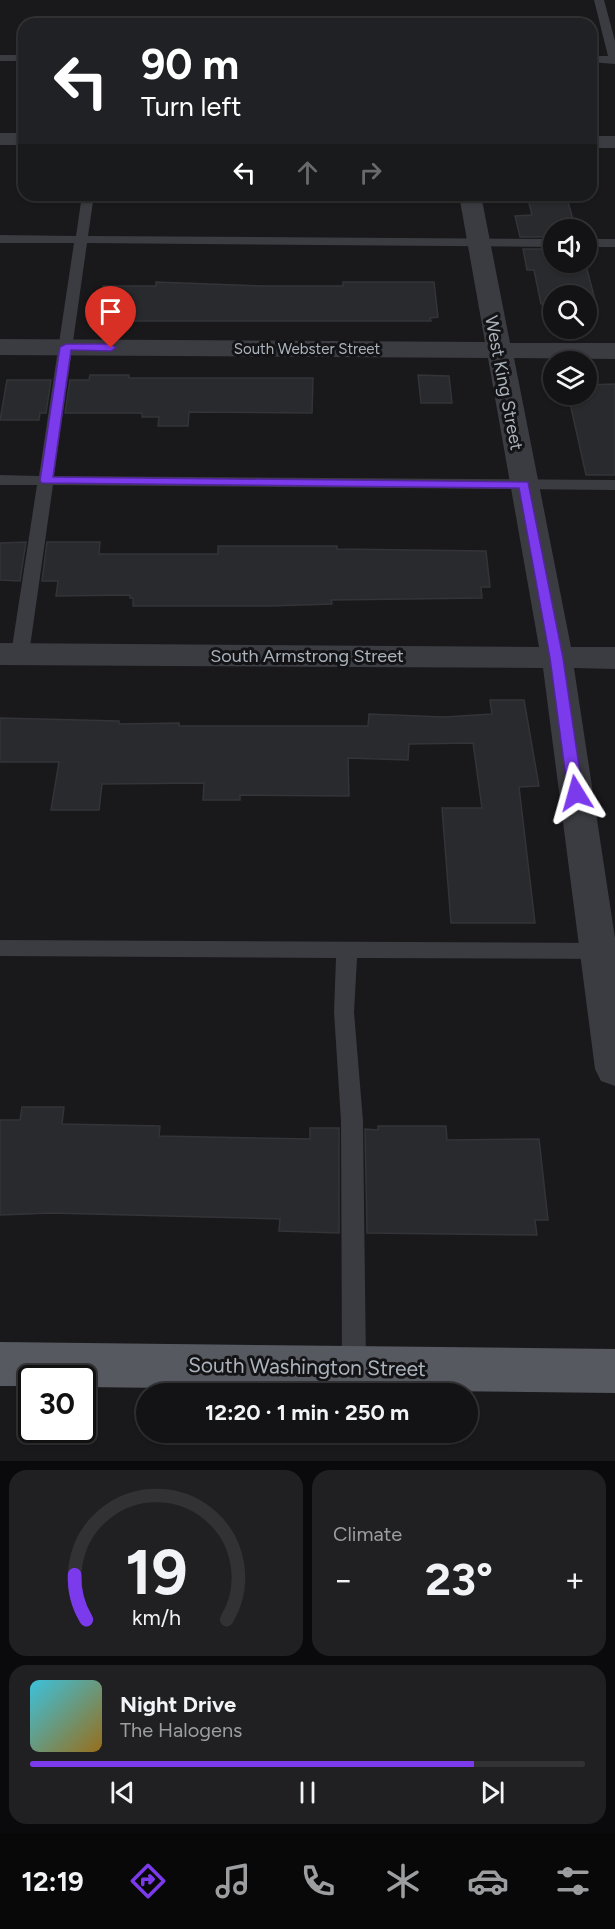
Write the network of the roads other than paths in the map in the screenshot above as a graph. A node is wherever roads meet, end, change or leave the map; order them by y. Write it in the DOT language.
graph roads {
  1 [pos="599,0"];
  2 [pos="0,58"];
  3 [pos="18,58"];
  4 [pos="597,59"];
  5 [pos="615,60"];
  6 [pos="0,139"];
  7 [pos="18,139"];
  8 [pos="597,142"];
  9 [pos="615,142"];
  10 [pos="87,201"];
  11 [pos="471,201"];
  12 [pos="0,239"];
  13 [pos="82,240"];
  14 [pos="477,242"];
  15 [pos="543,243"];
  16 [pos="597,243"];
  17 [pos="615,243"];
  18 [pos="0,347"];
  19 [pos="66,347"];
  20 [pos="498,350"];
  21 [pos="615,351"];
  22 [pos="0,480"];
  23 [pos="46,481"];
  24 [pos="524,484"];
  25 [pos="615,485"];
  26 [pos="10,654"];
  27 [pos="557,658"];
  28 [pos="615,658"];
  29 [pos="0,948"];
  30 [pos="347,950"];
  31 [pos="606,951"];
  32 [pos="615,1069"];
  33 [pos="0,1364"];
  34 [pos="354,1368"];
  35 [pos="615,1371"];
  1 -- 5 [label="lane"];
  2 -- 3 [label="lane"];
  4 -- 5 [label="lane"];
  6 -- 7 [label="street"];
  8 -- 9 [label="street"];
  10 -- 13 [label="lane"];
  11 -- 14 [label="street, West King Street"];
  12 -- 13 [label="lane"];
  13 -- 14 [label="lane"];
  13 -- 19 [label="lane"];
  14 -- 15 [label="lane"];
  14 -- 20 [label="street, West King Street"];
  16 -- 17 [label="lane"];
  18 -- 19 [label="street, South Webster Street"];
  19 -- 20 [label="street, South Webster Street"];
  19 -- 23 [label="lane"];
  20 -- 21 [label="street, South Webster Street"];
  20 -- 24 [label="street, West King Street"];
  22 -- 23 [label="lane"];
  23 -- 24 [label="lane"];
  23 -- 26 [label="lane"];
  24 -- 25 [label="lane"];
  24 -- 27 [label="street, West King Street"];
  26 -- 27 [label="street, South Armstrong Street"];
  27 -- 28 [label="street, South Armstrong Street"];
  27 -- 31 [label="street, West King Street"];
  29 -- 30 [label="lane"];
  30 -- 31 [label="lane"];
  30 -- 34 [label="lane"];
  31 -- 32 [label="street, West King Street"];
  33 -- 34 [label="main road, South Washington Street"];
  34 -- 35 [label="main road, South Washington Street"];
}
